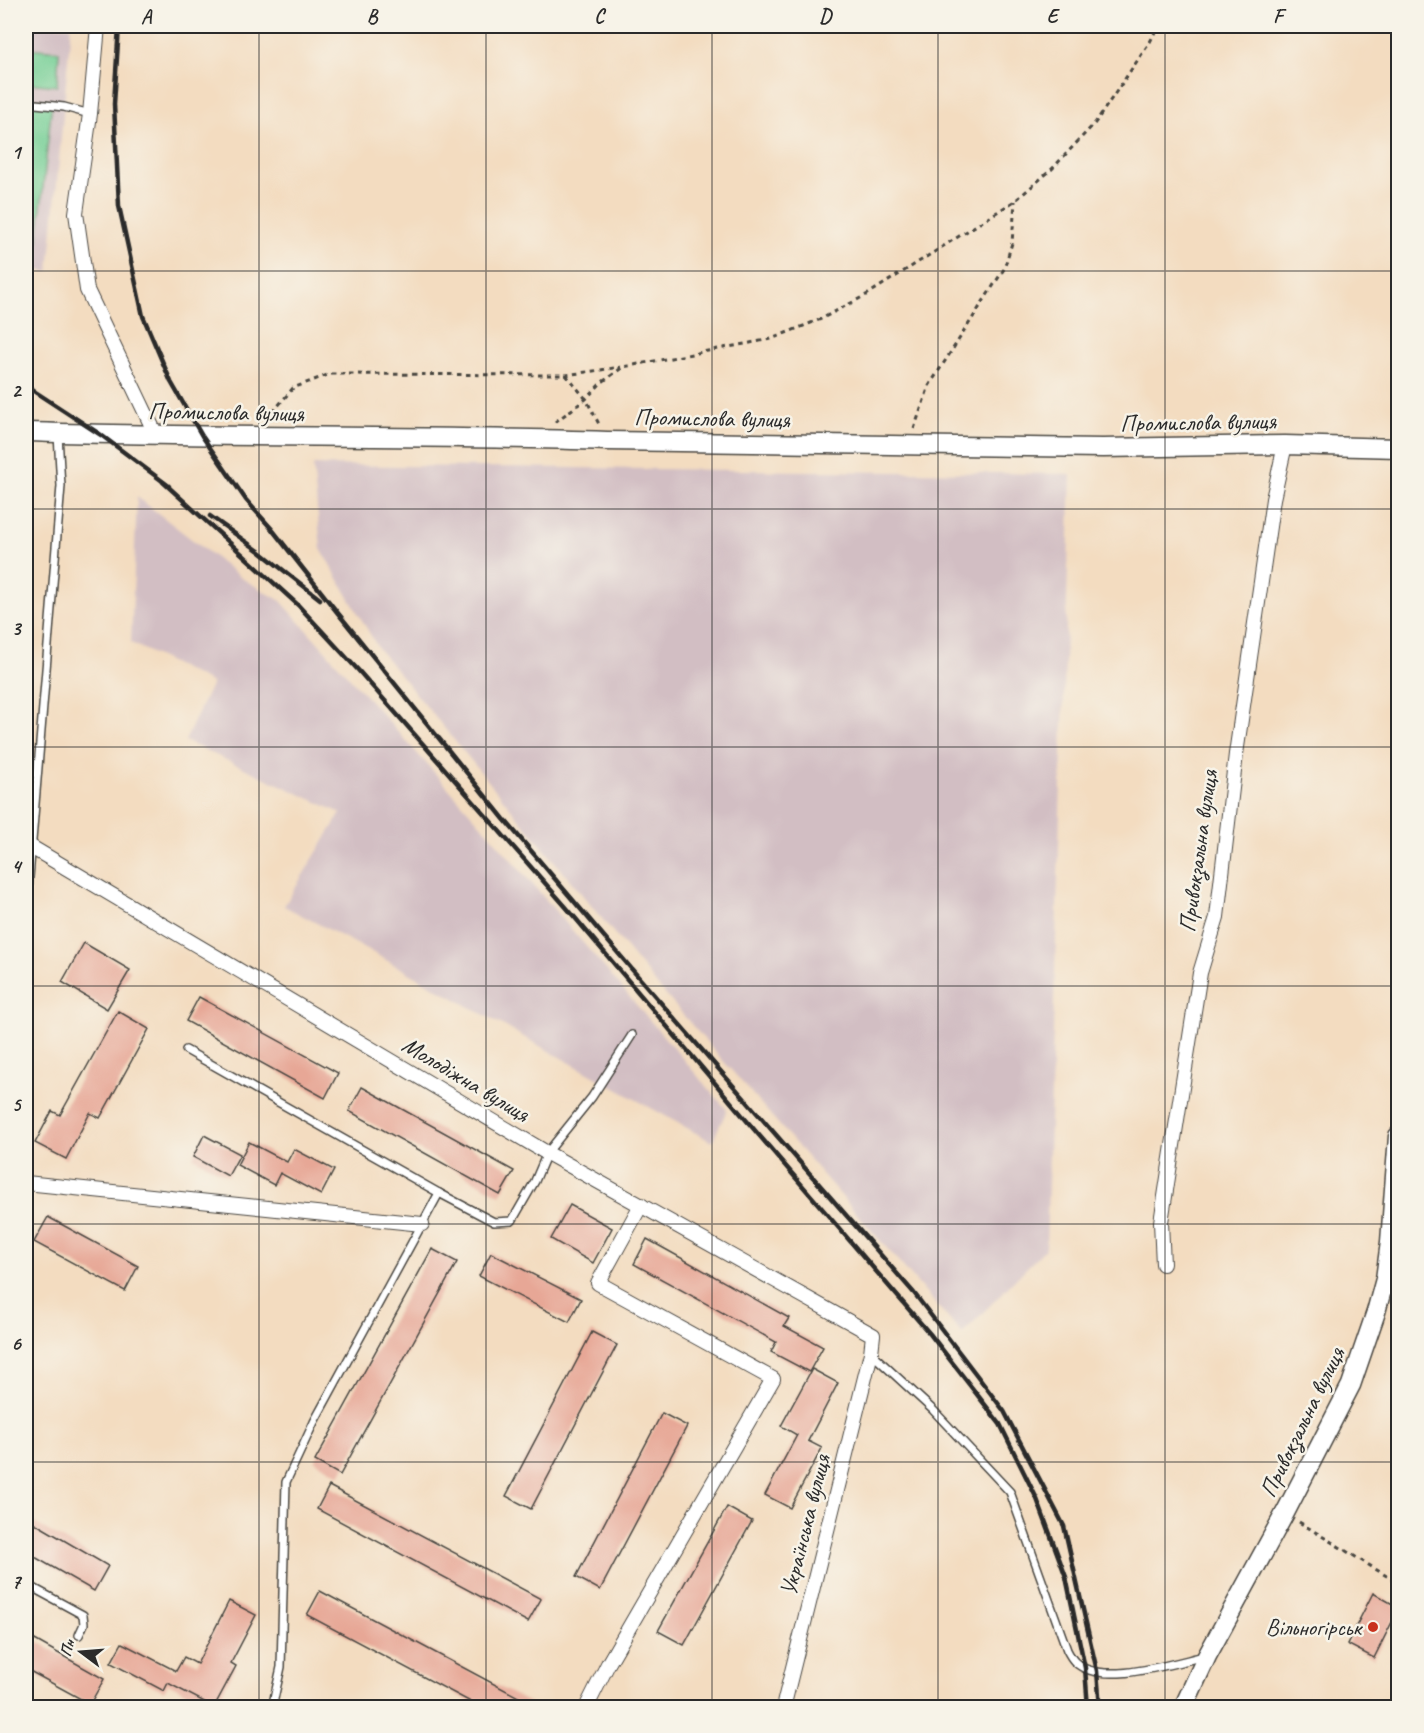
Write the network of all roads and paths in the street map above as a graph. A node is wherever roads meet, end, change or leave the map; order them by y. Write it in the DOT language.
graph roads {
  1 [pos="98,26"];
  2 [pos="1158,26"];
  3 [pos="26,103"];
  4 [pos="90,114"];
  5 [pos="1016,200"];
  6 [pos="623,367"];
  7 [pos="566,375"];
  8 [pos="586,399"];
  9 [pos="26,432"];
  10 [pos="57,433"];
  11 [pos="156,435"];
  12 [pos="250,436"];
  13 [pos="534,438"];
  14 [pos="608,441"];
  15 [pos="909,445"];
  16 [pos="1286,445"];
  17 [pos="1398,448"];
  18 [pos="29,846"];
  19 [pos="26,914"];
  20 [pos="632,1035"];
  21 [pos="186,1050"];
  22 [pos="1398,1136"];
  23 [pos="547,1153"];
  24 [pos="26,1183"];
  25 [pos="439,1193"];
  26 [pos="640,1205"];
  27 [pos="422,1224"];
  28 [pos="1163,1264"];
  29 [pos="871,1353"];
  30 [pos="1285,1513"];
  31 [pos="1398,1583"];
  32 [pos="26,1584"];
  33 [pos="79,1635"];
  34 [pos="1207,1656"];
  35 [pos="272,1707"];
  36 [pos="586,1707"];
  37 [pos="783,1707"];
  38 [pos="1183,1707"];
  1 -- 4 [label="street"];
  2 -- 5 [label="path"];
  3 -- 4 [label="lane"];
  4 -- 11 [label="street"];
  5 -- 6 [label="path"];
  5 -- 15 [label="path"];
  6 -- 7 [label="path"];
  6 -- 8 [label="path"];
  7 -- 8 [label="path"];
  7 -- 12 [label="path"];
  8 -- 13 [label="path"];
  8 -- 14 [label="path"];
  9 -- 10 [label="street, Промислова вулиця"];
  10 -- 11 [label="street, Промислова вулиця"];
  10 -- 18 [label="lane"];
  11 -- 12 [label="street, Промислова вулиця"];
  12 -- 13 [label="street, Промислова вулиця"];
  13 -- 14 [label="street, Промислова вулиця"];
  14 -- 15 [label="street, Промислова вулиця"];
  15 -- 16 [label="street, Промислова вулиця"];
  16 -- 17 [label="street, Промислова вулиця"];
  16 -- 28 [label="street, Привокзальна вулиця"];
  18 -- 19 [label="lane"];
  18 -- 23 [label="street, Молодіжна вулиця"];
  20 -- 23 [label="lane"];
  21 -- 25 [label="lane"];
  22 -- 30 [label="street, Привокзальна вулиця"];
  23 -- 25 [label="lane"];
  23 -- 26 [label="street, Молодіжна вулиця"];
  24 -- 27 [label="street"];
  25 -- 27 [label="lane"];
  26 -- 29 [label="street, Молодіжна вулиця"];
  26 -- 36 [label="street"];
  27 -- 35 [label="lane"];
  29 -- 34 [label="lane"];
  29 -- 37 [label="street, Українська вулиця"];
  30 -- 31 [label="path"];
  30 -- 34 [label="street, Привокзальна вулиця"];
  32 -- 33 [label="lane"];
  34 -- 38 [label="street, Привокзальна вулиця"];
}
